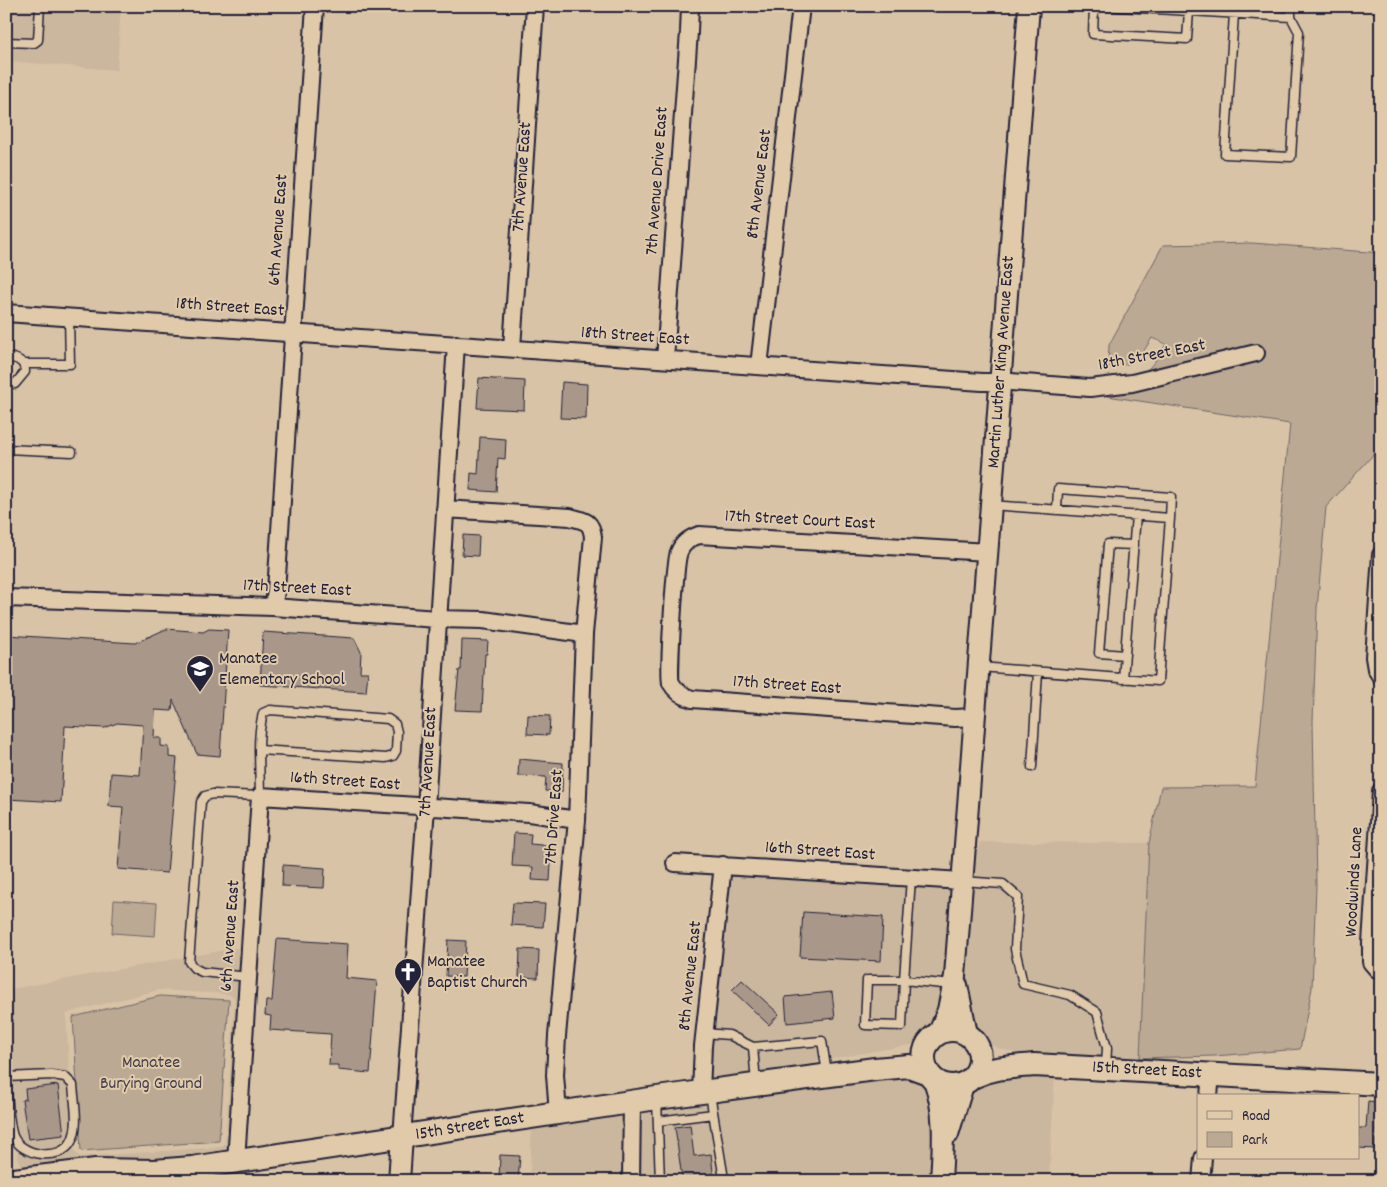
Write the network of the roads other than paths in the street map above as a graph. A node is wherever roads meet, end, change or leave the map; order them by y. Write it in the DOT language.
graph roads {
  1 [pos="8,6"];
  2 [pos="40,6"];
  3 [pos="315,6"];
  4 [pos="535,6"];
  5 [pos="690,6"];
  6 [pos="801,6"];
  7 [pos="1029,6"];
  8 [pos="1094,6"];
  9 [pos="1104,6"];
  10 [pos="1292,6"];
  11 [pos="1166,8"];
  12 [pos="1189,11"];
  13 [pos="1234,14"];
  14 [pos="1291,17"];
  15 [pos="6,31"];
  16 [pos="6,42"];
  17 [pos="6,313"];
  18 [pos="69,317"];
  19 [pos="292,333"];
  20 [pos="456,344"];
  21 [pos="512,348"];
  22 [pos="1256,353"];
  23 [pos="666,360"];
  24 [pos="6,361"];
  25 [pos="24,364"];
  26 [pos="759,366"];
  27 [pos="1001,382"];
  28 [pos="6,383"];
  29 [pos="6,449"];
  30 [pos="72,452"];
  31 [pos="992,505"];
  32 [pos="445,509"];
  33 [pos="1057,510"];
  34 [pos="1136,516"];
  35 [pos="1170,518"];
  36 [pos="1134,545"];
  37 [pos="988,552"];
  38 [pos="1381,555"];
  39 [pos="6,598"];
  40 [pos="273,607"];
  41 [pos="672,614"];
  42 [pos="437,619"];
  43 [pos="584,634"];
  44 [pos="1124,655"];
  45 [pos="979,667"];
  46 [pos="1038,672"];
  47 [pos="1381,677"];
  48 [pos="1123,678"];
  49 [pos="975,717"];
  50 [pos="259,750"];
  51 [pos="1032,767"];
  52 [pos="1381,791"];
  53 [pos="260,796"];
  54 [pos="426,807"];
  55 [pos="576,820"];
  56 [pos="675,862"];
  57 [pos="723,866"];
  58 [pos="911,877"];
  59 [pos="962,881"];
  60 [pos="1381,970"];
  61 [pos="248,976"];
  62 [pos="904,980"];
  63 [pos="954,980"];
  64 [pos="704,1033"];
  65 [pos="932,1040"];
  66 [pos="973,1040"];
  67 [pos="753,1047"];
  68 [pos="1034,1065"];
  69 [pos="1106,1069"];
  70 [pos="818,1072"];
  71 [pos="6,1077"];
  72 [pos="931,1077"];
  73 [pos="969,1080"];
  74 [pos="1381,1084"];
  75 [pos="756,1085"];
  76 [pos="1210,1085"];
  77 [pos="6,1086"];
  78 [pos="705,1091"];
  79 [pos="657,1098"];
  80 [pos="632,1102"];
  81 [pos="558,1113"];
  82 [pos="713,1114"];
  83 [pos="658,1121"];
  84 [pos="402,1137"];
  85 [pos="943,1150"];
  86 [pos="1203,1160"];
  87 [pos="236,1161"];
  88 [pos="6,1181"];
  89 [pos="399,1181"];
  90 [pos="630,1181"];
  91 [pos="660,1181"];
  92 [pos="723,1181"];
  93 [pos="941,1181"];
  94 [pos="1201,1181"];
  1 -- 15 [label="lane"];
  2 -- 16 [label="lane"];
  3 -- 19 [label="street, 6th Avenue East"];
  4 -- 21 [label="street, 7th Avenue East"];
  5 -- 23 [label="street, 7th Avenue Drive East"];
  6 -- 26 [label="street, 8th Avenue East"];
  7 -- 27 [label="street, Martin Luther King Avenue East"];
  8 -- 12 [label="lane"];
  9 -- 11 [label="lane"];
  10 -- 14 [label="lane"];
  11 -- 12 [label="lane"];
  12 -- 13 [label="lane"];
  13 -- 14 [label="lane"];
  13 -- 14 [label="lane"];
  17 -- 18 [label="street, 18th Street East"];
  18 -- 19 [label="street, 18th Street East"];
  18 -- 25 [label="lane"];
  19 -- 20 [label="street, 18th Street East"];
  19 -- 40 [label="street, 6th Avenue East"];
  20 -- 21 [label="street, 18th Street East"];
  20 -- 32 [label="street, 7th Avenue East"];
  21 -- 23 [label="street, 18th Street East"];
  22 -- 27 [label="street, 18th Street East"];
  23 -- 26 [label="street, 18th Street East"];
  24 -- 25 [label="lane"];
  25 -- 28 [label="lane"];
  26 -- 27 [label="street, 18th Street East"];
  27 -- 31 [label="street, Martin Luther King Avenue East"];
  29 -- 30 [label="lane"];
  31 -- 33 [label="lane"];
  31 -- 37 [label="street, Martin Luther King Avenue East"];
  32 -- 42 [label="street, 7th Avenue East"];
  32 -- 43 [label="street, 7th Drive East"];
  33 -- 34 [label="lane"];
  33 -- 35 [label="lane"];
  34 -- 35 [label="lane"];
  34 -- 36 [label="lane"];
  35 -- 48 [label="lane"];
  36 -- 44 [label="lane"];
  36 -- 44 [label="lane"];
  37 -- 41 [label="street, 17th Street Court East"];
  37 -- 45 [label="street, Martin Luther King Avenue East"];
  38 -- 47 [label="street"];
  39 -- 40 [label="street, 17th Street East"];
  40 -- 42 [label="street, 17th Street East"];
  41 -- 49 [label="street, 17th Street East"];
  42 -- 43 [label="street, 17th Street East"];
  42 -- 54 [label="street, 7th Avenue East"];
  43 -- 55 [label="street, 7th Drive East"];
  44 -- 48 [label="lane"];
  45 -- 46 [label="lane"];
  45 -- 49 [label="street, Martin Luther King Avenue East"];
  46 -- 48 [label="lane"];
  46 -- 51 [label="lane"];
  49 -- 59 [label="street, Martin Luther King Avenue East"];
  50 -- 50 [label="lane, 6th Avenue East"];
  50 -- 53 [label="lane, 6th Avenue East"];
  52 -- 60 [label="street, Woodwinds Lane"];
  53 -- 54 [label="street, 16th Street East"];
  53 -- 61 [label="street, 6th Avenue East"];
  53 -- 61 [label="lane"];
  54 -- 55 [label="street, 16th Street East"];
  54 -- 84 [label="street, 7th Avenue East"];
  55 -- 81 [label="street, 7th Drive East"];
  56 -- 57 [label="street, 16th Street East"];
  57 -- 58 [label="street, 16th Street East"];
  57 -- 64 [label="street, 8th Avenue East"];
  58 -- 59 [label="street, 16th Street East"];
  58 -- 62 [label="lane"];
  59 -- 63 [label="street, Martin Luther King Avenue East"];
  59 -- 69 [label="lane"];
  61 -- 87 [label="street, 6th Avenue East"];
  62 -- 62 [label="lane"];
  62 -- 63 [label="lane"];
  63 -- 65 [label="street"];
  63 -- 66 [label="street"];
  64 -- 67 [label="lane"];
  64 -- 78 [label="street, 8th Avenue East"];
  65 -- 66 [label="main road"];
  65 -- 70 [label="main road, 15th Street East"];
  65 -- 72 [label="main road"];
  66 -- 68 [label="main road, 15th Street East"];
  66 -- 73 [label="main road"];
  67 -- 70 [label="lane"];
  67 -- 75 [label="lane"];
  68 -- 69 [label="main road, 15th Street East"];
  68 -- 73 [label="main road, 15th Street East"];
  69 -- 76 [label="main road, 15th Street East"];
  70 -- 72 [label="main road"];
  70 -- 75 [label="main road, 15th Street East"];
  71 -- 77 [label="lane"];
  72 -- 73 [label="main road"];
  72 -- 85 [label="street"];
  73 -- 85 [label="street"];
  74 -- 76 [label="main road, 15th Street East"];
  75 -- 78 [label="main road, 15th Street East"];
  78 -- 79 [label="main road, 15th Street East"];
  78 -- 82 [label="lane"];
  79 -- 80 [label="main road, 15th Street East"];
  79 -- 83 [label="lane"];
  80 -- 81 [label="main road, 15th Street East"];
  80 -- 90 [label="street"];
  81 -- 84 [label="main road, 15th Street East"];
  82 -- 83 [label="lane"];
  82 -- 92 [label="lane"];
  83 -- 91 [label="lane"];
  84 -- 87 [label="main road, 15th Street East"];
  84 -- 89 [label="street, 7th Avenue East"];
  85 -- 93 [label="street"];
  86 -- 94 [label="street"];
  87 -- 88 [label="main road, 15th Street East"];
}
